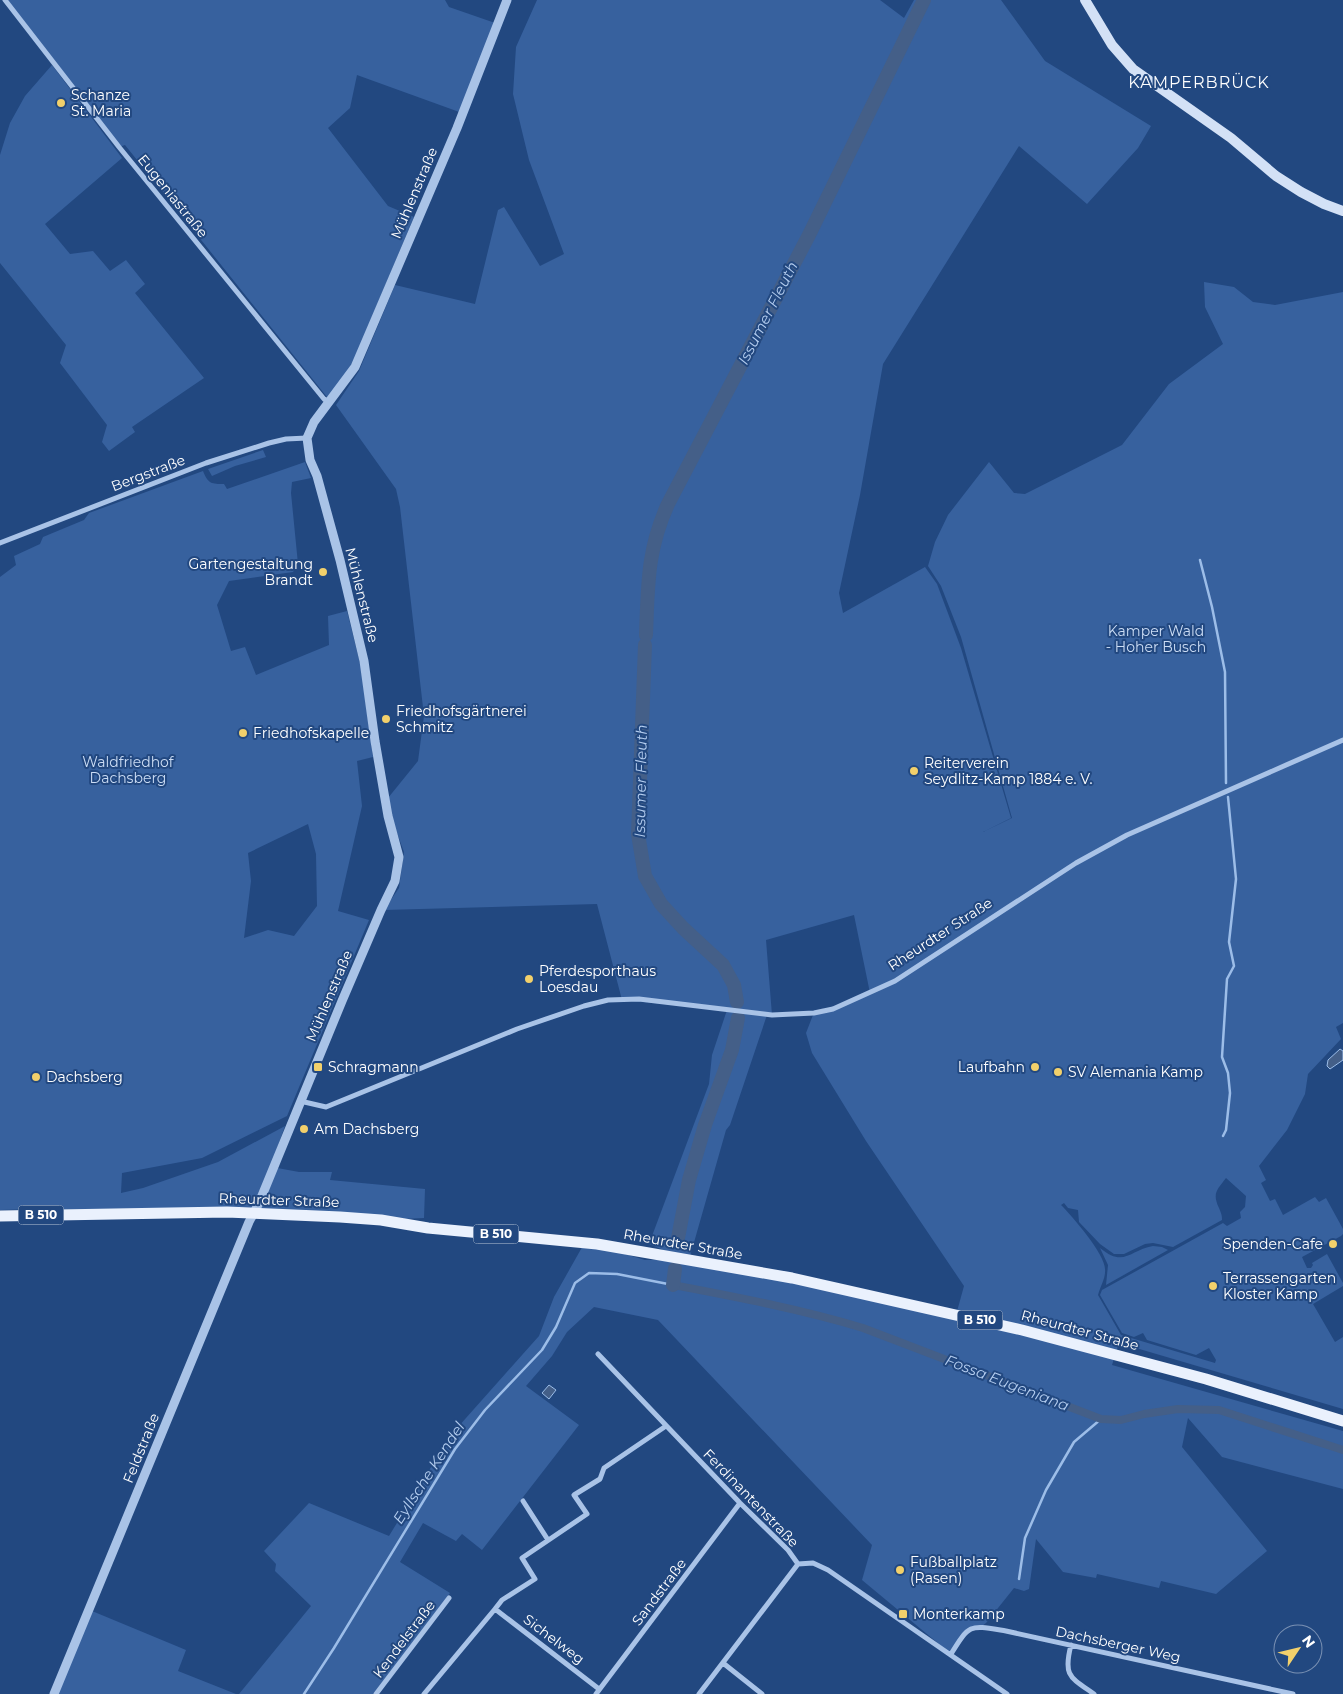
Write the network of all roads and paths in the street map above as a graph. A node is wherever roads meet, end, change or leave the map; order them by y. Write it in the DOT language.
graph roads {
  1 [pos="5,0"];
  2 [pos="508,0"];
  3 [pos="1085,0"];
  4 [pos="1343,211"];
  5 [pos="329,403"];
  6 [pos="308,438"];
  7 [pos="0,543"];
  8 [pos="1343,740"];
  9 [pos="300,1101"];
  10 [pos="254,1213"];
  11 [pos="0,1216"];
  12 [pos="598,1354"];
  13 [pos="1343,1421"];
  14 [pos="666,1426"];
  15 [pos="523,1501"];
  16 [pos="740,1503"];
  17 [pos="548,1540"];
  18 [pos="798,1564"];
  19 [pos="449,1598"];
  20 [pos="495,1609"];
  21 [pos="1071,1646"];
  22 [pos="951,1654"];
  23 [pos="723,1663"];
  24 [pos="598,1691"];
  25 [pos="54,1694"];
  26 [pos="376,1694"];
  27 [pos="424,1694"];
  28 [pos="699,1694"];
  29 [pos="762,1694"];
  30 [pos="1007,1694"];
  31 [pos="1094,1694"];
  32 [pos="1293,1694"];
  1 -- 5 [label="street, Eugeniastraße"];
  2 -- 5 [label="street, Mühlenstraße"];
  3 -- 4 [label="main road"];
  5 -- 6 [label="street, Mühlenstraße"];
  6 -- 7 [label="street, Bergstraße"];
  6 -- 9 [label="street, Mühlenstraße"];
  8 -- 9 [label="street, Rheurdter Straße"];
  9 -- 10 [label="street, Mühlenstraße"];
  10 -- 11 [label="main road, Rheurdter Straße / B 510"];
  10 -- 13 [label="main road, Rheurdter Straße / B 510"];
  10 -- 25 [label="street, Feldstraße"];
  12 -- 14 [label="street, Ferdinantenstraße"];
  14 -- 16 [label="street, Ferdinantenstraße"];
  14 -- 17 [label="street"];
  15 -- 17 [label="street"];
  16 -- 18 [label="street, Ferdinantenstraße"];
  16 -- 24 [label="street, Sandstraße"];
  17 -- 20 [label="street"];
  18 -- 22 [label="street, Ferdinantenstraße"];
  18 -- 23 [label="street"];
  19 -- 26 [label="street, Kendelstraße"];
  20 -- 24 [label="street, Sichelweg"];
  20 -- 27 [label="street"];
  21 -- 22 [label="street, Dachsberger Weg"];
  21 -- 31 [label="street"];
  21 -- 32 [label="street, Dachsberger Weg"];
  22 -- 30 [label="street, Ferdinantenstraße"];
  23 -- 28 [label="street"];
  23 -- 29 [label="street"];
}
